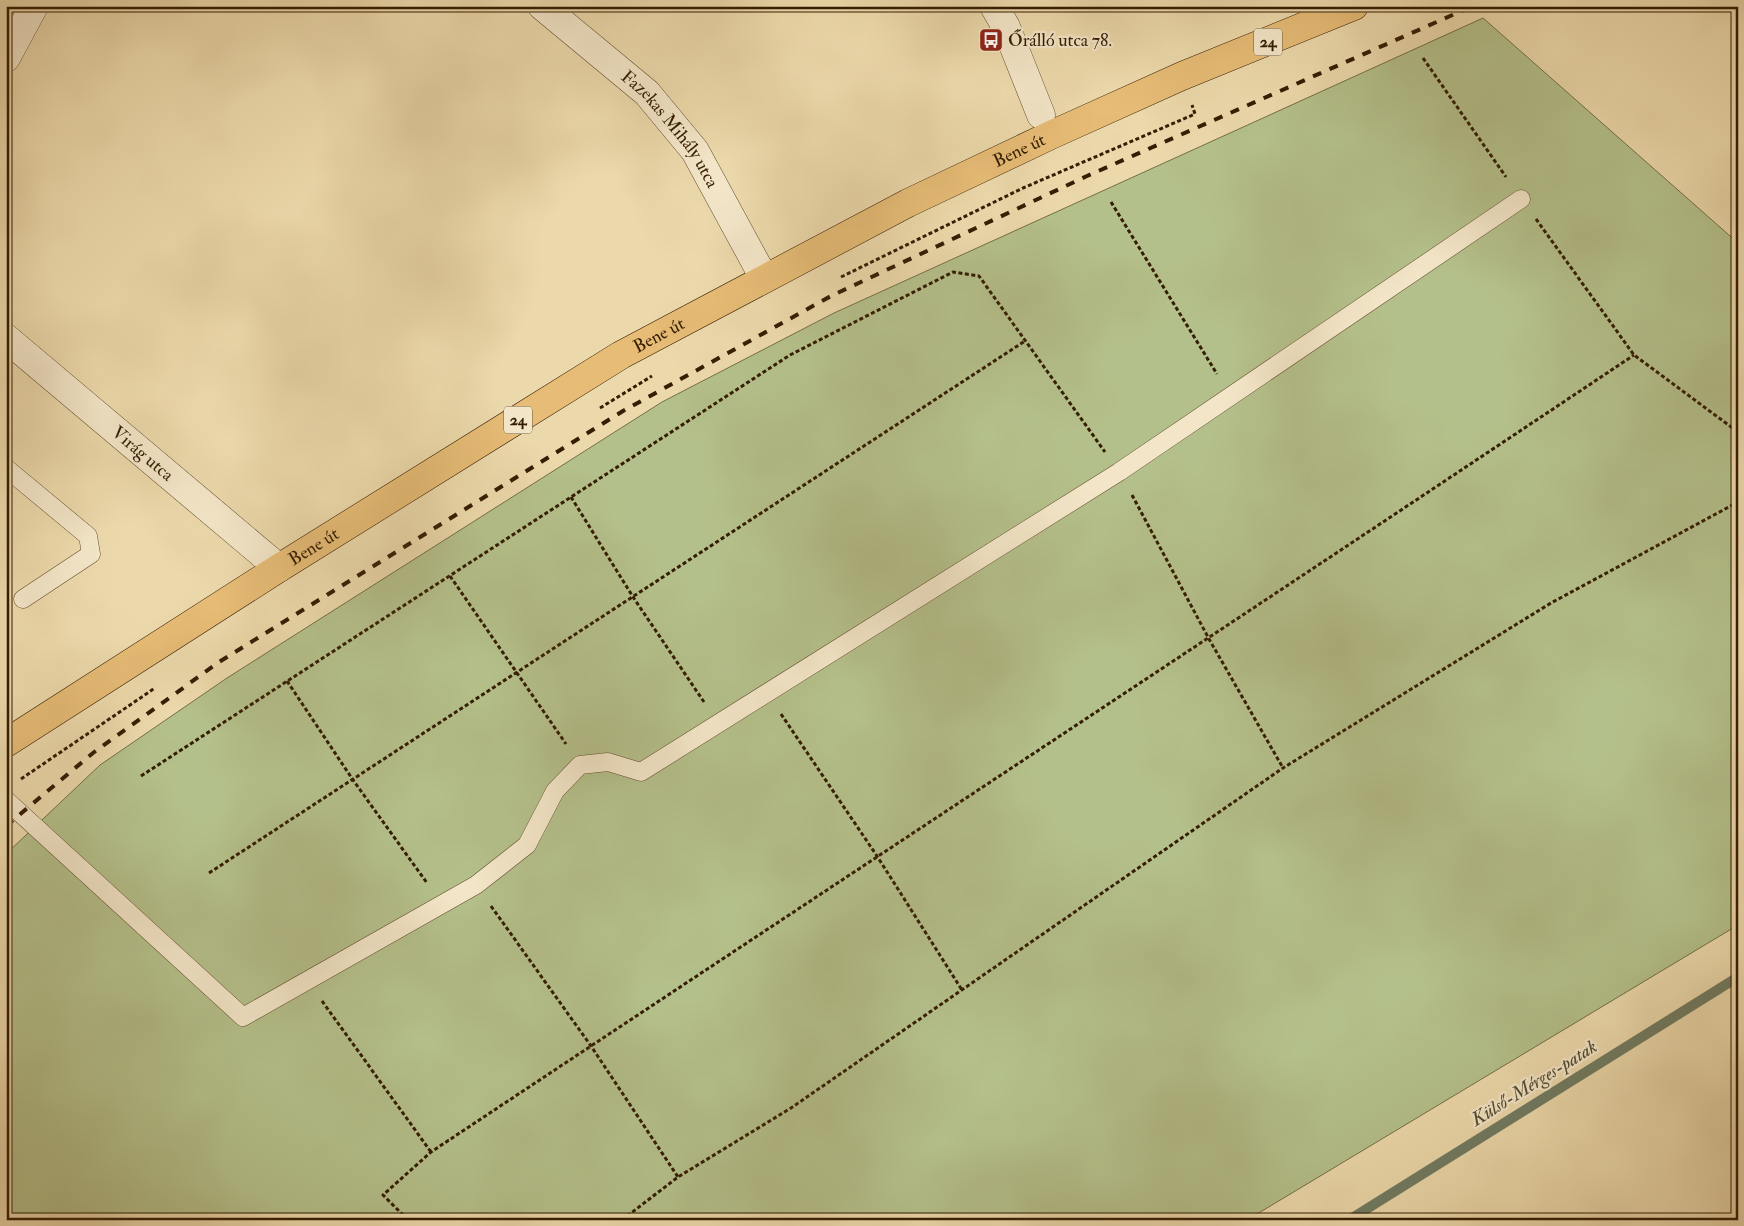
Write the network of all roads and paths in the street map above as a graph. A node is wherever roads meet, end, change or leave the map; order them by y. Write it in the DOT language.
graph roads {
  1 [pos="34,6"];
  2 [pos="542,6"];
  3 [pos="994,6"];
  4 [pos="1354,6"];
  5 [pos="6,58"];
  6 [pos="1182,76"];
  7 [pos="1046,125"];
  8 [pos="1521,199"];
  9 [pos="1111,202"];
  10 [pos="764,278"];
  11 [pos="836,279"];
  12 [pos="1025,341"];
  13 [pos="10,347"];
  14 [pos="654,376"];
  15 [pos="1231,396"];
  16 [pos="595,411"];
  17 [pos="1738,432"];
  18 [pos="6,468"];
  19 [pos="1119,472"];
  20 [pos="571,498"];
  21 [pos="1738,502"];
  22 [pos="278,568"];
  23 [pos="450,576"];
  24 [pos="633,596"];
  25 [pos="23,599"];
  26 [pos="1208,639"];
  27 [pos="516,673"];
  28 [pos="287,681"];
  29 [pos="161,683"];
  30 [pos="767,693"];
  31 [pos="719,724"];
  32 [pos="6,743"];
  33 [pos="580,765"];
  34 [pos="1282,768"];
  35 [pos="141,776"];
  36 [pos="353,780"];
  37 [pos="14,783"];
  38 [pos="6,800"];
  39 [pos="877,856"];
  40 [pos="209,873"];
  41 [pos="476,885"];
  42 [pos="442,904"];
  43 [pos="307,981"];
  44 [pos="962,990"];
  45 [pos="591,1046"];
  46 [pos="431,1152"];
  47 [pos="678,1177"];
  48 [pos="408,1220"];
  49 [pos="622,1220"];
  1 -- 5 [label="street"];
  2 -- 10 [label="street, Fazekas Mihály utca"];
  3 -- 7 [label="street"];
  4 -- 6 [label="main road, Bene út / 24"];
  6 -- 7 [label="main road, Bene út / 24"];
  6 -- 11 [label="path"];
  7 -- 10 [label="main road, Bene út / 24"];
  8 -- 15 [label="lane"];
  9 -- 15 [label="path"];
  10 -- 22 [label="main road, Bene út / 24"];
  12 -- 19 [label="path"];
  12 -- 20 [label="path"];
  12 -- 24 [label="path"];
  13 -- 22 [label="street, Virág utca"];
  14 -- 16 [label="path"];
  15 -- 19 [label="lane"];
  17 -- 26 [label="path"];
  18 -- 25 [label="lane"];
  19 -- 26 [label="path"];
  19 -- 30 [label="lane"];
  20 -- 23 [label="path"];
  20 -- 24 [label="path"];
  21 -- 34 [label="path"];
  22 -- 32 [label="main road, Bene út / 24"];
  23 -- 27 [label="path"];
  23 -- 28 [label="path"];
  24 -- 27 [label="path"];
  24 -- 31 [label="path"];
  26 -- 34 [label="path"];
  26 -- 39 [label="path"];
  27 -- 33 [label="path"];
  27 -- 36 [label="path"];
  28 -- 35 [label="path"];
  28 -- 36 [label="path"];
  29 -- 37 [label="path"];
  30 -- 31 [label="lane"];
  30 -- 39 [label="path"];
  31 -- 33 [label="lane"];
  33 -- 41 [label="lane"];
  34 -- 44 [label="path"];
  36 -- 40 [label="path"];
  36 -- 42 [label="path"];
  38 -- 43 [label="lane"];
  39 -- 44 [label="path"];
  39 -- 45 [label="path"];
  41 -- 42 [label="lane"];
  41 -- 45 [label="path"];
  42 -- 43 [label="lane"];
  43 -- 46 [label="path"];
  44 -- 47 [label="path"];
  45 -- 46 [label="path"];
  45 -- 47 [label="path"];
  46 -- 48 [label="path"];
  47 -- 49 [label="path"];
}
